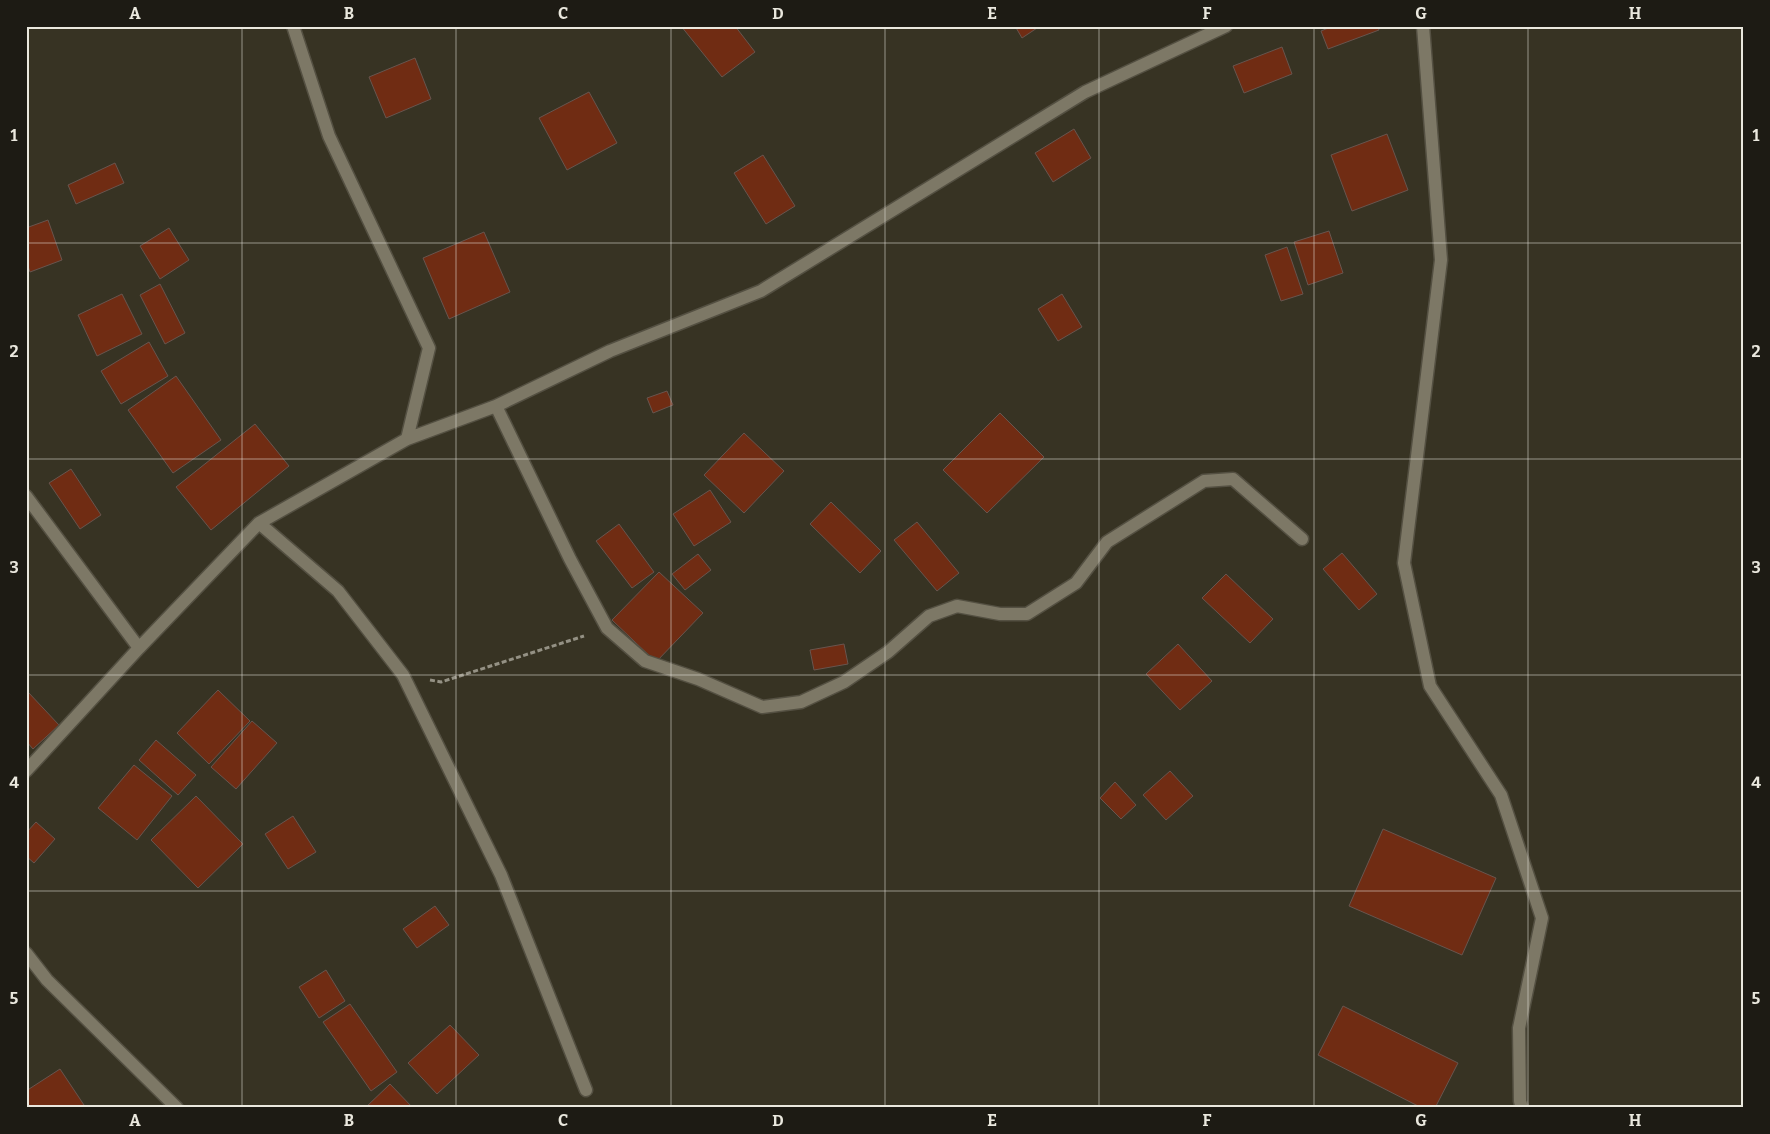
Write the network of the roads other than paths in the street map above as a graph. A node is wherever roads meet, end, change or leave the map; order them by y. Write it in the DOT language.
graph roads {
  1 [pos="293,26"];
  2 [pos="1226,26"];
  3 [pos="1423,26"];
  4 [pos="496,406"];
  5 [pos="407,438"];
  6 [pos="26,496"];
  7 [pos="259,523"];
  8 [pos="1302,539"];
  9 [pos="139,648"];
  10 [pos="26,771"];
  11 [pos="26,953"];
  12 [pos="586,1090"];
  13 [pos="177,1108"];
  14 [pos="1522,1108"];
  1 -- 5 [label="street"];
  2 -- 4 [label="street"];
  3 -- 14 [label="street"];
  4 -- 5 [label="street"];
  4 -- 8 [label="street"];
  5 -- 7 [label="street"];
  6 -- 9 [label="street"];
  7 -- 9 [label="street"];
  7 -- 12 [label="street"];
  9 -- 10 [label="street"];
  11 -- 13 [label="street"];
}
